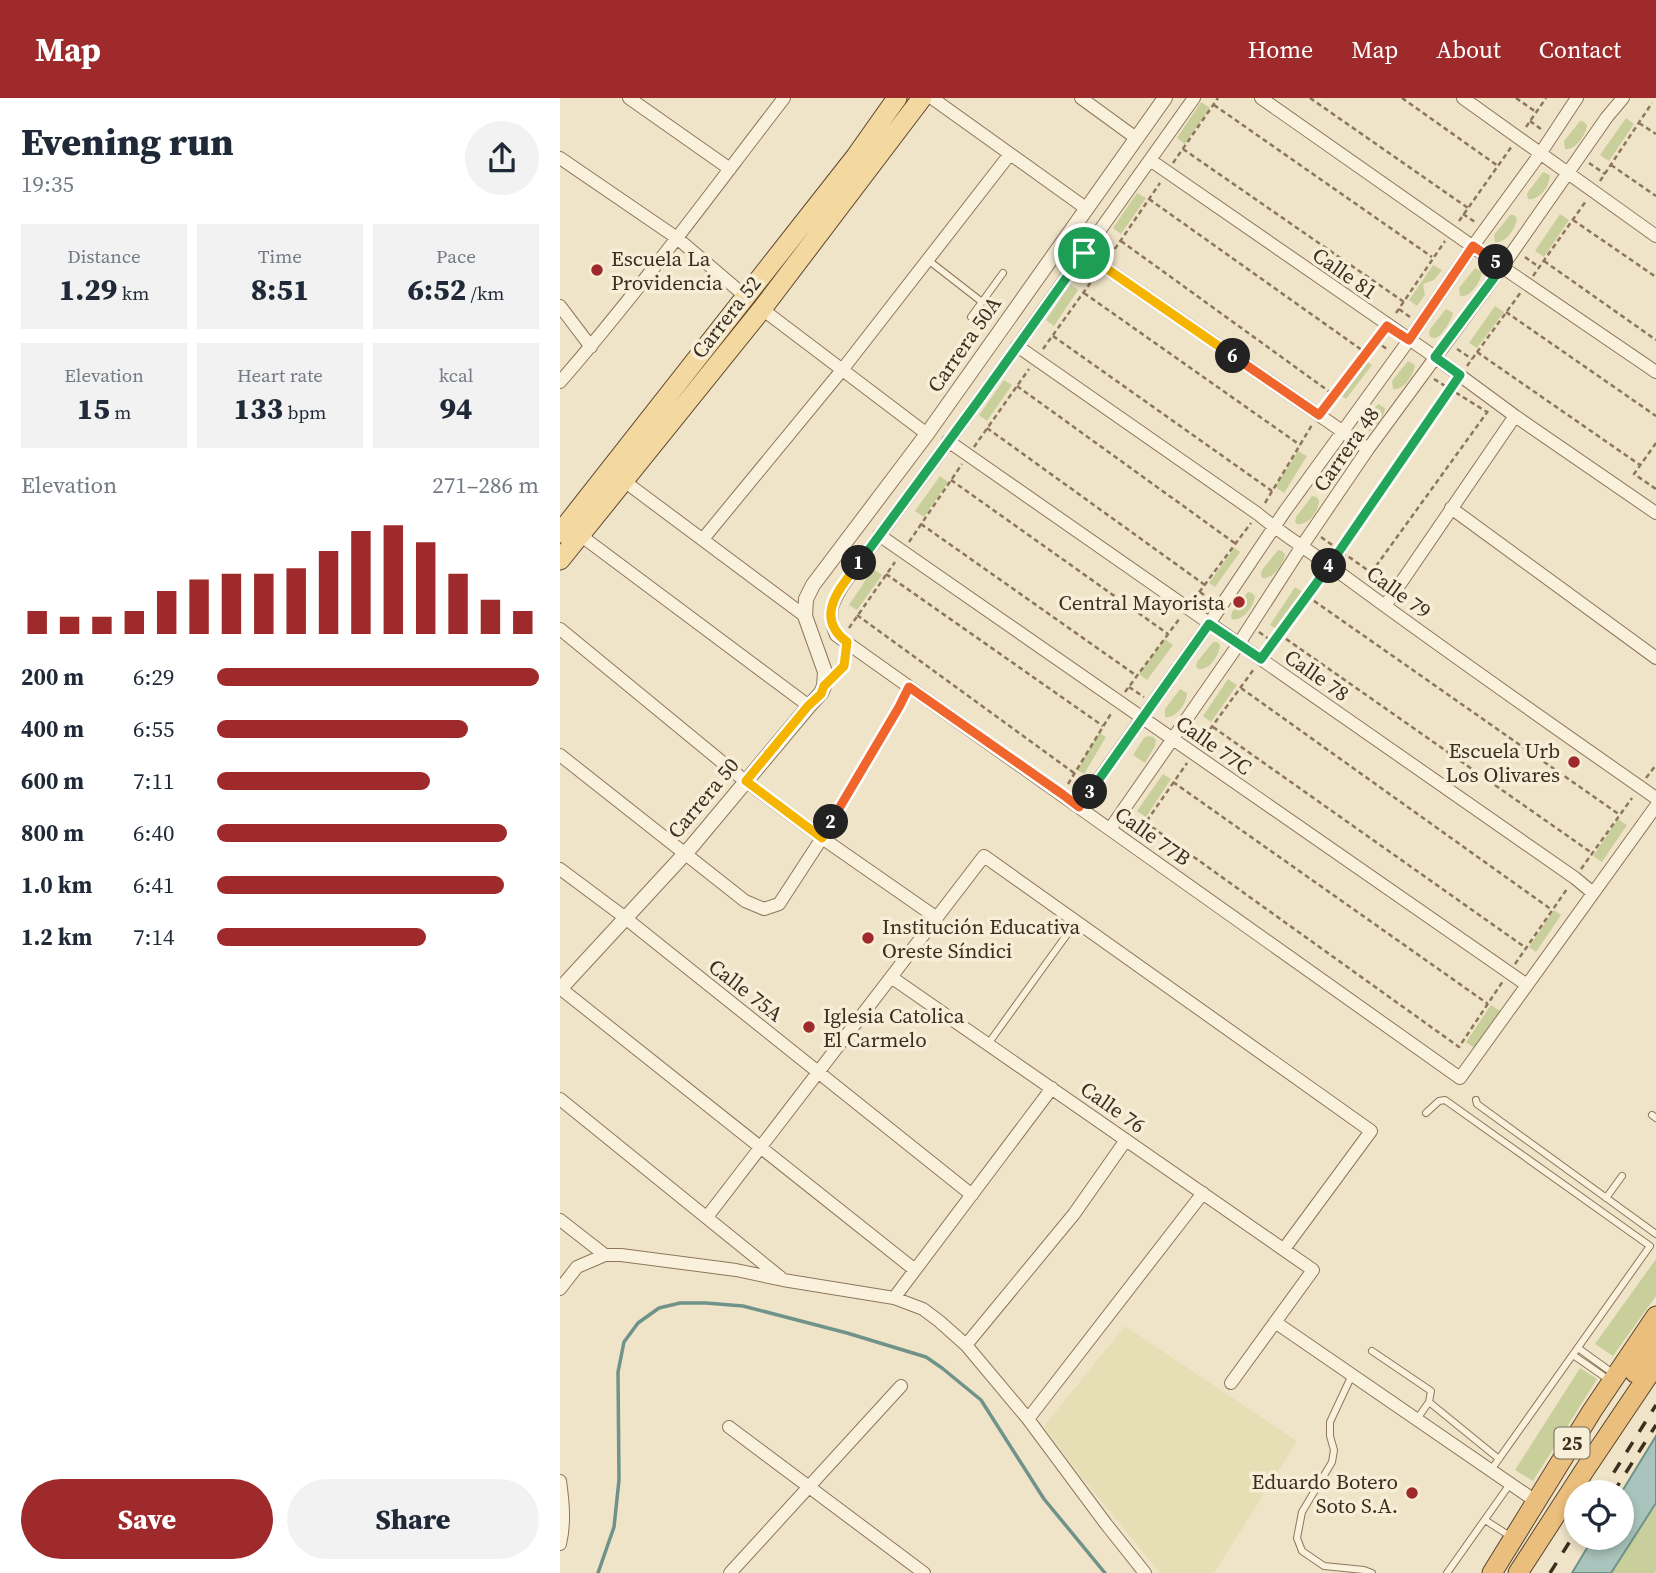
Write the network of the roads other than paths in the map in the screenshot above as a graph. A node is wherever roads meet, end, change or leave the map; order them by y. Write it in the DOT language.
graph roads {
  1 [pos="629,98"];
  2 [pos="782,98"];
  3 [pos="897,98"];
  4 [pos="922,98"];
  5 [pos="932,98"];
  6 [pos="1081,98"];
  7 [pos="1165,98"];
  8 [pos="1194,98"];
  9 [pos="1261,98"];
  10 [pos="1463,98"];
  11 [pos="1577,98"];
  12 [pos="1623,98"];
  13 [pos="1136,138"];
  14 [pos="1540,153"];
  15 [pos="1010,154"];
  16 [pos="560,158"];
  17 [pos="1150,160"];
  18 [pos="730,169"];
  19 [pos="1568,173"];
  20 [pos="1087,209"];
  21 [pos="1656,236"];
  22 [pos="677,238"];
  23 [pos="1473,246"];
  24 [pos="1084,253"];
  25 [pos="928,260"];
  26 [pos="1502,267"];
  27 [pos="1003,273"];
  28 [pos="745,296"];
  29 [pos="982,302"];
  30 [pos="560,306"];
  31 [pos="762,309"];
  32 [pos="971,317"];
  33 [pos="1409,340"];
  34 [pos="1017,346"];
  35 [pos="591,347"];
  36 [pos="1435,357"];
  37 [pos="842,370"];
  38 [pos="1656,372"];
  39 [pos="560,382"];
  40 [pos="1514,416"];
  41 [pos="1342,431"];
  42 [pos="927,434"];
  43 [pos="948,442"];
  44 [pos="1368,449"];
  45 [pos="624,481"];
  46 [pos="1451,508"];
  47 [pos="1655,509"];
  48 [pos="1274,527"];
  49 [pos="560,533"];
  50 [pos="580,535"];
  51 [pos="879,535"];
  52 [pos="703,539"];
  53 [pos="1302,546"];
  54 [pos="560,560"];
  55 [pos="1385,606"];
  56 [pos="805,616"];
  57 [pos="1209,624"];
  58 [pos="560,629"];
  59 [pos="1238,645"];
  60 [pos="1656,659"];
  61 [pos="909,687"];
  62 [pos="808,706"];
  63 [pos="1143,718"];
  64 [pos="1173,739"];
  65 [pos="560,755"];
  66 [pos="746,781"];
  67 [pos="1656,798"];
  68 [pos="1656,806"];
  69 [pos="1079,807"];
  70 [pos="1110,829"];
  71 [pos="822,838"];
  72 [pos="685,852"];
  73 [pos="560,869"];
  74 [pos="1593,893"];
  75 [pos="937,918"];
  76 [pos="624,919"];
  77 [pos="1076,922"];
  78 [pos="891,976"];
  79 [pos="1527,985"];
  80 [pos="560,988"];
  81 [pos="988,1044"];
  82 [pos="818,1073"];
  83 [pos="1052,1088"];
  84 [pos="560,1099"];
  85 [pos="1476,1100"];
  86 [pos="1426,1113"];
  87 [pos="1126,1140"];
  88 [pos="761,1146"];
  89 [pos="1622,1176"];
  90 [pos="1203,1193"];
  91 [pos="972,1195"];
  92 [pos="1606,1198"];
  93 [pos="707,1217"];
  94 [pos="560,1220"];
  95 [pos="1656,1234"];
  96 [pos="739,1245"];
  97 [pos="1284,1249"];
  98 [pos="605,1255"];
  99 [pos="736,1270"];
  100 [pos="915,1270"];
  101 [pos="783,1280"];
  102 [pos="560,1289"];
  103 [pos="894,1298"];
  104 [pos="1656,1316"];
  105 [pos="1275,1322"];
  106 [pos="1656,1342"];
  107 [pos="966,1345"];
  108 [pos="1578,1348"];
  109 [pos="1372,1350"];
  110 [pos="1573,1355"];
  111 [pos="1656,1364"];
  112 [pos="1352,1375"];
  113 [pos="1613,1378"];
  114 [pos="1231,1383"];
  115 [pos="901,1386"];
  116 [pos="1429,1402"];
  117 [pos="1028,1419"];
  118 [pos="1416,1419"];
  119 [pos="729,1427"];
  120 [pos="1499,1459"];
  121 [pos="1491,1471"];
  122 [pos="1584,1471"];
  123 [pos="560,1481"];
  124 [pos="1510,1484"];
  125 [pos="808,1487"];
  126 [pos="1537,1502"];
  127 [pos="1485,1520"];
  128 [pos="1514,1538"];
  129 [pos="560,1544"];
  130 [pos="730,1573"];
  131 [pos="924,1573"];
  132 [pos="1145,1573"];
  133 [pos="1372,1573"];
  134 [pos="1447,1573"];
  135 [pos="1492,1573"];
  136 [pos="1518,1573"];
  1 -- 18 [label="street"];
  2 -- 18 [label="street"];
  3 -- 28 [label="main road, Carrera 52"];
  4 -- 31 [label="main road, Carrera 52"];
  5 -- 15 [label="street"];
  6 -- 13 [label="street"];
  7 -- 13 [label="street, Carrera 50A"];
  8 -- 17 [label="street"];
  9 -- 23 [label="street"];
  10 -- 14 [label="street"];
  11 -- 14 [label="street, Carrera 48"];
  12 -- 19 [label="street, Carrera 48"];
  13 -- 20 [label="street, Carrera 50A"];
  14 -- 19 [label="street"];
  14 -- 23 [label="street, Carrera 48"];
  15 -- 20 [label="street"];
  15 -- 25 [label="street"];
  16 -- 22 [label="street"];
  17 -- 24 [label="street"];
  17 -- 33 [label="street, Calle 81"];
  18 -- 22 [label="street"];
  19 -- 21 [label="street"];
  19 -- 26 [label="street, Carrera 48"];
  20 -- 42 [label="street, Carrera 50A"];
  22 -- 28 [label="street"];
  22 -- 35 [label="street"];
  23 -- 26 [label="street"];
  23 -- 33 [label="street, Carrera 48"];
  24 -- 34 [label="street"];
  24 -- 41 [label="street"];
  25 -- 29 [label="lane"];
  25 -- 37 [label="street"];
  26 -- 36 [label="street, Carrera 48"];
  26 -- 38 [label="street"];
  27 -- 29 [label="lane"];
  28 -- 49 [label="main road, Carrera 52"];
  29 -- 32 [label="lane"];
  30 -- 35 [label="street"];
  31 -- 37 [label="street"];
  31 -- 45 [label="main road, Carrera 52"];
  33 -- 36 [label="street, Calle 81"];
  33 -- 41 [label="street, Carrera 48"];
  34 -- 43 [label="street"];
  34 -- 48 [label="street, Calle 79"];
  35 -- 39 [label="street"];
  36 -- 40 [label="street, Calle 81"];
  36 -- 44 [label="street, Carrera 48"];
  37 -- 42 [label="street"];
  37 -- 52 [label="street"];
  40 -- 46 [label="street"];
  40 -- 47 [label="street, Calle 81"];
  41 -- 44 [label="street"];
  41 -- 48 [label="street, Carrera 48"];
  42 -- 56 [label="street, Carrera 50A"];
  43 -- 51 [label="street"];
  43 -- 57 [label="street, Calle 78"];
  44 -- 53 [label="street, Carrera 48"];
  45 -- 50 [label="main road, Carrera 52"];
  45 -- 52 [label="street"];
  46 -- 55 [label="street"];
  46 -- 60 [label="street"];
  48 -- 53 [label="street, Calle 79"];
  48 -- 57 [label="street, Carrera 48"];
  50 -- 54 [label="main road, Carrera 52"];
  50 -- 62 [label="street"];
  51 -- 61 [label="street, Calle 77B"];
  51 -- 63 [label="street, Calle 77C"];
  52 -- 56 [label="street"];
  53 -- 55 [label="street, Calle 79"];
  53 -- 59 [label="street, Carrera 48"];
  55 -- 67 [label="street, Calle 79"];
  56 -- 62 [label="street, Carrera 50"];
  57 -- 59 [label="street, Calle 78"];
  57 -- 63 [label="street, Carrera 48"];
  58 -- 66 [label="street"];
  59 -- 64 [label="street, Carrera 48"];
  59 -- 74 [label="street, Calle 78"];
  61 -- 69 [label="street, Calle 77B"];
  61 -- 71 [label="lane"];
  62 -- 66 [label="street, Carrera 50"];
  63 -- 64 [label="street, Calle 77C"];
  63 -- 69 [label="street, Carrera 48"];
  64 -- 70 [label="street, Carrera 48"];
  64 -- 79 [label="street, Calle 77C"];
  65 -- 72 [label="street"];
  66 -- 71 [label="street"];
  66 -- 72 [label="street, Carrera 50"];
  68 -- 74 [label="street"];
  69 -- 70 [label="street, Calle 77B"];
  70 -- 79 [label="street, Calle 77B"];
  71 -- 72 [label="street"];
  71 -- 75 [label="street"];
  72 -- 76 [label="street, Carrera 50"];
  73 -- 76 [label="street, Calle 75A"];
  74 -- 79 [label="street"];
  75 -- 77 [label="street"];
  75 -- 78 [label="street"];
  76 -- 80 [label="street, Carrera 50"];
  76 -- 82 [label="street, Calle 75A"];
  77 -- 81 [label="lane"];
  77 -- 97 [label="street"];
  78 -- 81 [label="street, Calle 76"];
  78 -- 82 [label="street"];
  80 -- 88 [label="street"];
  81 -- 83 [label="street, Calle 76"];
  82 -- 88 [label="street"];
  82 -- 91 [label="street, Calle 75A"];
  83 -- 87 [label="street, Calle 76"];
  83 -- 91 [label="street"];
  84 -- 93 [label="street"];
  85 -- 92 [label="lane"];
  86 -- 108 [label="lane"];
  87 -- 90 [label="street, Calle 76"];
  87 -- 107 [label="street"];
  88 -- 93 [label="street"];
  88 -- 100 [label="street"];
  89 -- 92 [label="lane"];
  90 -- 97 [label="street, Calle 76"];
  90 -- 117 [label="street"];
  91 -- 100 [label="street"];
  92 -- 95 [label="lane"];
  93 -- 96 [label="street"];
  94 -- 98 [label="street"];
  96 -- 99 [label="street"];
  96 -- 101 [label="street"];
  97 -- 105 [label="street, Calle 76"];
  98 -- 99 [label="street"];
  98 -- 102 [label="street"];
  99 -- 101 [label="street"];
  100 -- 103 [label="street"];
  101 -- 103 [label="street"];
  103 -- 107 [label="street"];
  104 -- 113 [label="highway, 25"];
  105 -- 112 [label="street"];
  105 -- 114 [label="street"];
  106 -- 122 [label="highway"];
  107 -- 117 [label="street"];
  108 -- 110 [label="lane"];
  108 -- 113 [label="lane"];
  109 -- 116 [label="lane"];
  110 -- 113 [label="lane"];
  110 -- 120 [label="lane"];
  111 -- 122 [label="highway, 25"];
  112 -- 118 [label="street"];
  112 -- 133 [label="lane"];
  113 -- 126 [label="highway, 25"];
  115 -- 125 [label="street"];
  116 -- 118 [label="lane"];
  116 -- 120 [label="lane"];
  117 -- 132 [label="street"];
  118 -- 121 [label="street"];
  119 -- 125 [label="street"];
  120 -- 121 [label="lane"];
  121 -- 124 [label="street"];
  122 -- 136 [label="highway, 25"];
  123 -- 129 [label="street"];
  124 -- 126 [label="street"];
  124 -- 127 [label="lane"];
  125 -- 130 [label="street"];
  125 -- 131 [label="street"];
  126 -- 128 [label="highway, 25"];
  127 -- 128 [label="lane"];
  127 -- 134 [label="lane"];
  128 -- 135 [label="highway, 25"];
}
